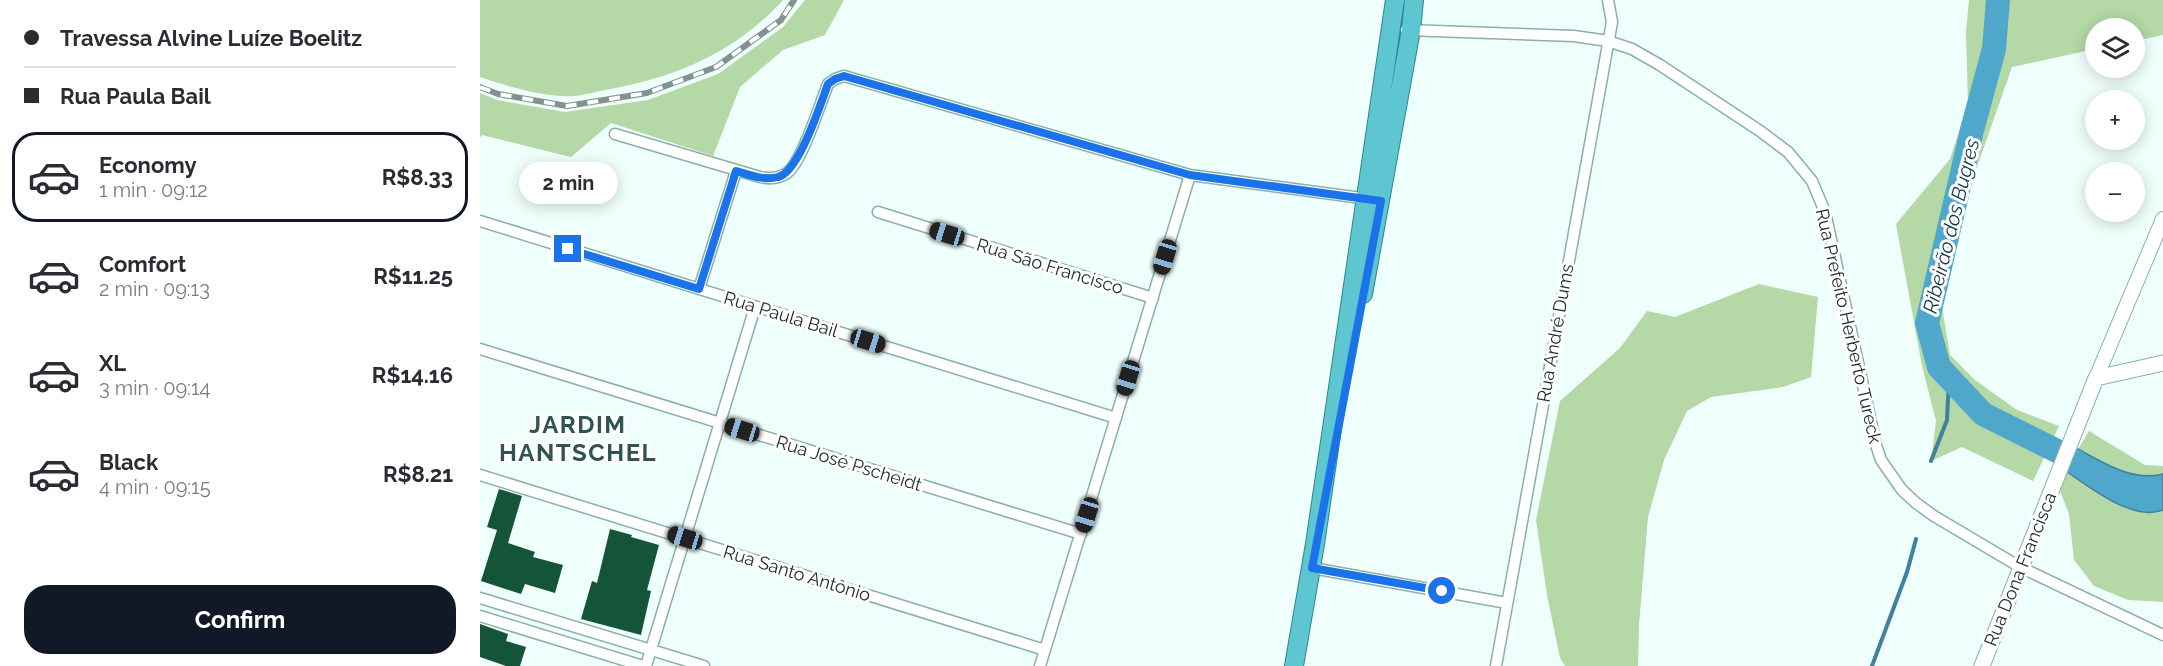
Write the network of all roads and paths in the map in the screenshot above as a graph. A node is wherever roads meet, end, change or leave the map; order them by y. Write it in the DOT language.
graph roads {
  1 [pos="1395,0"];
  2 [pos="1414,0"];
  3 [pos="1608,0"];
  4 [pos="1391,29"];
  5 [pos="1411,30"];
  6 [pos="1608,41"];
  7 [pos="615,134"];
  8 [pos="736,171"];
  9 [pos="1190,175"];
  10 [pos="1373,200"];
  11 [pos="878,212"];
  12 [pos="2163,219"];
  13 [pos="480,221"];
  14 [pos="699,289"];
  15 [pos="1153,298"];
  16 [pos="756,306"];
  17 [pos="480,349"];
  18 [pos="2163,363"];
  19 [pos="2096,378"];
  20 [pos="1116,418"];
  21 [pos="720,423"];
  22 [pos="480,475"];
  23 [pos="1081,534"];
  24 [pos="685,538"];
  25 [pos="2020,567"];
  26 [pos="1312,568"];
  27 [pos="480,598"];
  28 [pos="1507,603"];
  29 [pos="480,616"];
  30 [pos="2163,635"];
  31 [pos="651,650"];
  32 [pos="1046,650"];
  33 [pos="645,666"];
  34 [pos="704,666"];
  35 [pos="1041,666"];
  36 [pos="1294,666"];
  37 [pos="1496,666"];
  38 [pos="1982,666"];
  1 -- 4 [label="highway"];
  2 -- 5 [label="highway"];
  3 -- 6 [label="street, Rua André Dums"];
  4 -- 5 [label="street, Rua Prefeito Herberto Tureck"];
  4 -- 10 [label="highway"];
  5 -- 6 [label="street, Rua Prefeito Herberto Tureck"];
  5 -- 10 [label="highway"];
  6 -- 25 [label="street, Rua Prefeito Herberto Tureck"];
  6 -- 28 [label="street, Rua André Dums"];
  7 -- 8 [label="street"];
  8 -- 9 [label="street"];
  8 -- 14 [label="street"];
  9 -- 10 [label="street"];
  9 -- 15 [label="street"];
  10 -- 26 [label="highway"];
  11 -- 15 [label="street, Rua São Francisco"];
  12 -- 19 [label="street"];
  13 -- 14 [label="street, Rua Paula Bail"];
  14 -- 16 [label="street, Rua Paula Bail"];
  15 -- 20 [label="street"];
  16 -- 20 [label="street, Rua Paula Bail"];
  16 -- 21 [label="street"];
  17 -- 21 [label="street, Rua José Pscheidt"];
  18 -- 19 [label="main road"];
  19 -- 25 [label="main road, Rua Dona Francisca"];
  20 -- 23 [label="street"];
  21 -- 23 [label="street, Rua José Pscheidt"];
  21 -- 24 [label="street"];
  22 -- 24 [label="street, Rua Santo Antônio"];
  23 -- 32 [label="street"];
  24 -- 31 [label="street"];
  24 -- 32 [label="street, Rua Santo Antônio"];
  25 -- 30 [label="street, Rua Prefeito Herberto Tureck"];
  25 -- 38 [label="main road, Rua Dona Francisca"];
  26 -- 28 [label="street"];
  26 -- 36 [label="highway"];
  27 -- 31 [label="street"];
  28 -- 37 [label="street, Rua André Dums"];
  29 -- 33 [label="street"];
  31 -- 33 [label="street"];
  31 -- 34 [label="street"];
  32 -- 35 [label="street"];
}
